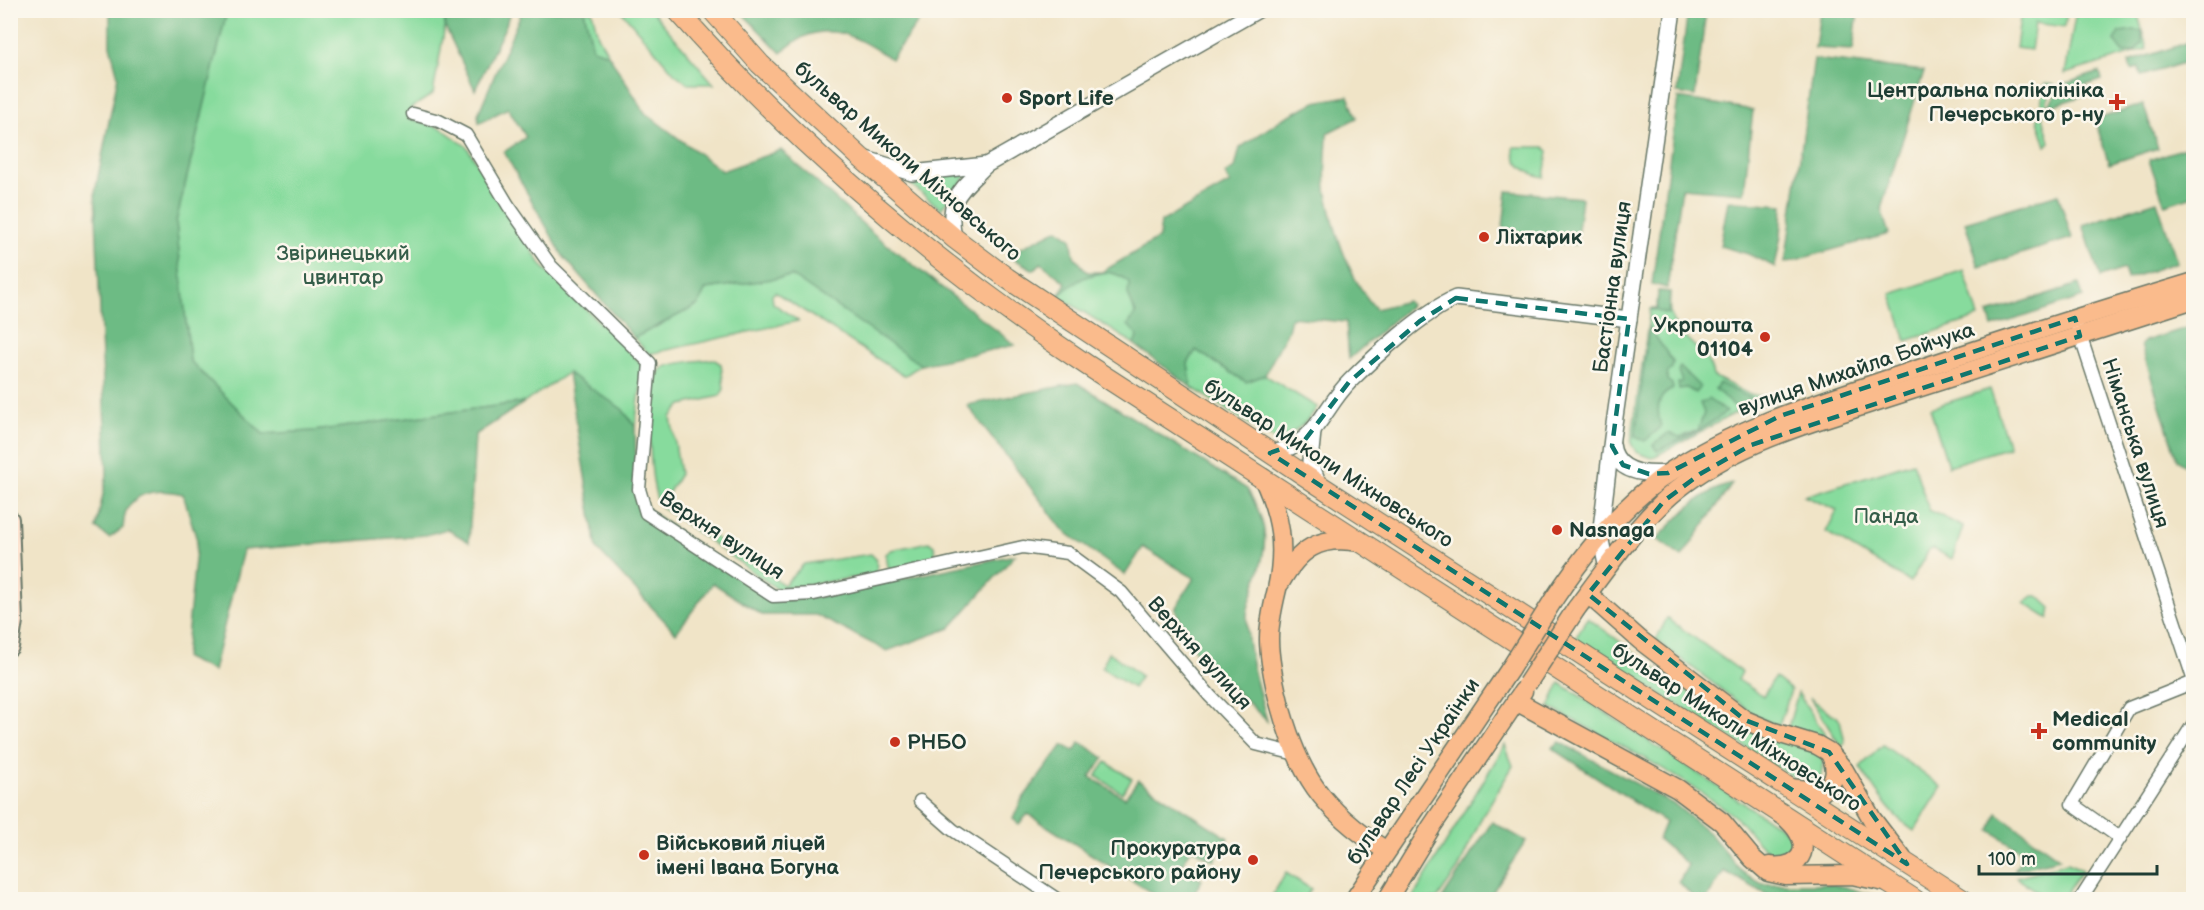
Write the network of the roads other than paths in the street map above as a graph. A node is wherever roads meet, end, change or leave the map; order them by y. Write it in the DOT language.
graph roads {
  1 [pos="677,10"];
  2 [pos="712,10"];
  3 [pos="1258,10"];
  4 [pos="1673,10"];
  5 [pos="413,114"];
  6 [pos="860,157"];
  7 [pos="986,165"];
  8 [pos="954,238"];
  9 [pos="2193,282"];
  10 [pos="2193,299"];
  11 [pos="1629,319"];
  12 [pos="2078,327"];
  13 [pos="1313,432"];
  14 [pos="1612,438"];
  15 [pos="1270,453"];
  16 [pos="1668,473"];
  17 [pos="1263,478"];
  18 [pos="1319,485"];
  19 [pos="10,519"];
  20 [pos="1600,536"];
  21 [pos="1362,542"];
  22 [pos="1606,569"];
  23 [pos="1277,587"];
  24 [pos="1588,594"];
  25 [pos="1554,599"];
  26 [pos="10,647"];
  27 [pos="2193,682"];
  28 [pos="1516,701"];
  29 [pos="1476,720"];
  30 [pos="2193,723"];
  31 [pos="1495,734"];
  32 [pos="1829,752"];
  33 [pos="1296,754"];
  34 [pos="1785,786"];
  35 [pos="920,801"];
  36 [pos="1780,813"];
  37 [pos="2120,837"];
  38 [pos="1385,850"];
  39 [pos="1907,864"];
  40 [pos="1760,865"];
  41 [pos="1400,878"];
  42 [pos="1890,883"];
  43 [pos="1058,900"];
  44 [pos="1354,900"];
  45 [pos="1387,900"];
  46 [pos="1398,900"];
  47 [pos="1915,900"];
  48 [pos="1963,900"];
  49 [pos="2080,900"];
  1 -- 17 [label="highway"];
  2 -- 6 [label="highway, бульвар Миколи Міхновського"];
  3 -- 7 [label="street"];
  4 -- 11 [label="street, Бастіонна вулиця"];
  5 -- 33 [label="street, Верхня вулиця"];
  6 -- 7 [label="street"];
  6 -- 8 [label="highway, бульвар Миколи Міхновського"];
  7 -- 8 [label="street"];
  8 -- 15 [label="highway, бульвар Миколи Міхновського"];
  9 -- 12 [label="main road, вулиця Михайла Бойчука"];
  10 -- 12 [label="main road, вулиця Михайла Бойчука"];
  11 -- 13 [label="street"];
  11 -- 14 [label="street, Бастіонна вулиця"];
  12 -- 16 [label="main road, вулиця Михайла Бойчука"];
  12 -- 22 [label="main road, вулиця Михайла Бойчука"];
  12 -- 27 [label="street, Німанська вулиця"];
  13 -- 15 [label="street"];
  13 -- 18 [label="street"];
  14 -- 16 [label="street"];
  14 -- 20 [label="street, Бастіонна вулиця"];
  15 -- 18 [label="highway, бульвар Миколи Міхновського"];
  16 -- 20 [label="main road, вулиця Михайла Бойчука"];
  17 -- 21 [label="highway"];
  17 -- 23 [label="main road"];
  18 -- 34 [label="highway, бульвар Миколи Міхновського"];
  19 -- 26 [label="main road"];
  20 -- 22 [label="street, Бастіонна вулиця"];
  20 -- 25 [label="main road, вулиця Михайла Бойчука"];
  21 -- 23 [label="main road"];
  21 -- 36 [label="highway"];
  22 -- 24 [label="main road, вулиця Михайла Бойчука"];
  23 -- 33 [label="main road"];
  24 -- 28 [label="main road, вулиця Михайла Бойчука, bridge"];
  24 -- 32 [label="main road"];
  25 -- 29 [label="main road, бульвар Лесі Українки, bridge"];
  27 -- 37 [label="street"];
  28 -- 31 [label="main road"];
  28 -- 40 [label="main road"];
  29 -- 31 [label="main road"];
  29 -- 38 [label="main road, бульвар Лесі Українки"];
  30 -- 37 [label="street"];
  31 -- 41 [label="main road"];
  32 -- 34 [label="main road"];
  32 -- 39 [label="main road"];
  33 -- 38 [label="main road"];
  34 -- 39 [label="highway, бульвар Миколи Міхновського"];
  35 -- 43 [label="street"];
  36 -- 40 [label="main road"];
  36 -- 42 [label="highway"];
  37 -- 49 [label="street"];
  38 -- 44 [label="main road, бульвар Лесі Українки"];
  39 -- 48 [label="highway, бульвар Миколи Міхновського"];
  40 -- 42 [label="main road"];
  41 -- 45 [label="main road"];
  41 -- 46 [label="street"];
  42 -- 47 [label="highway"];
}
